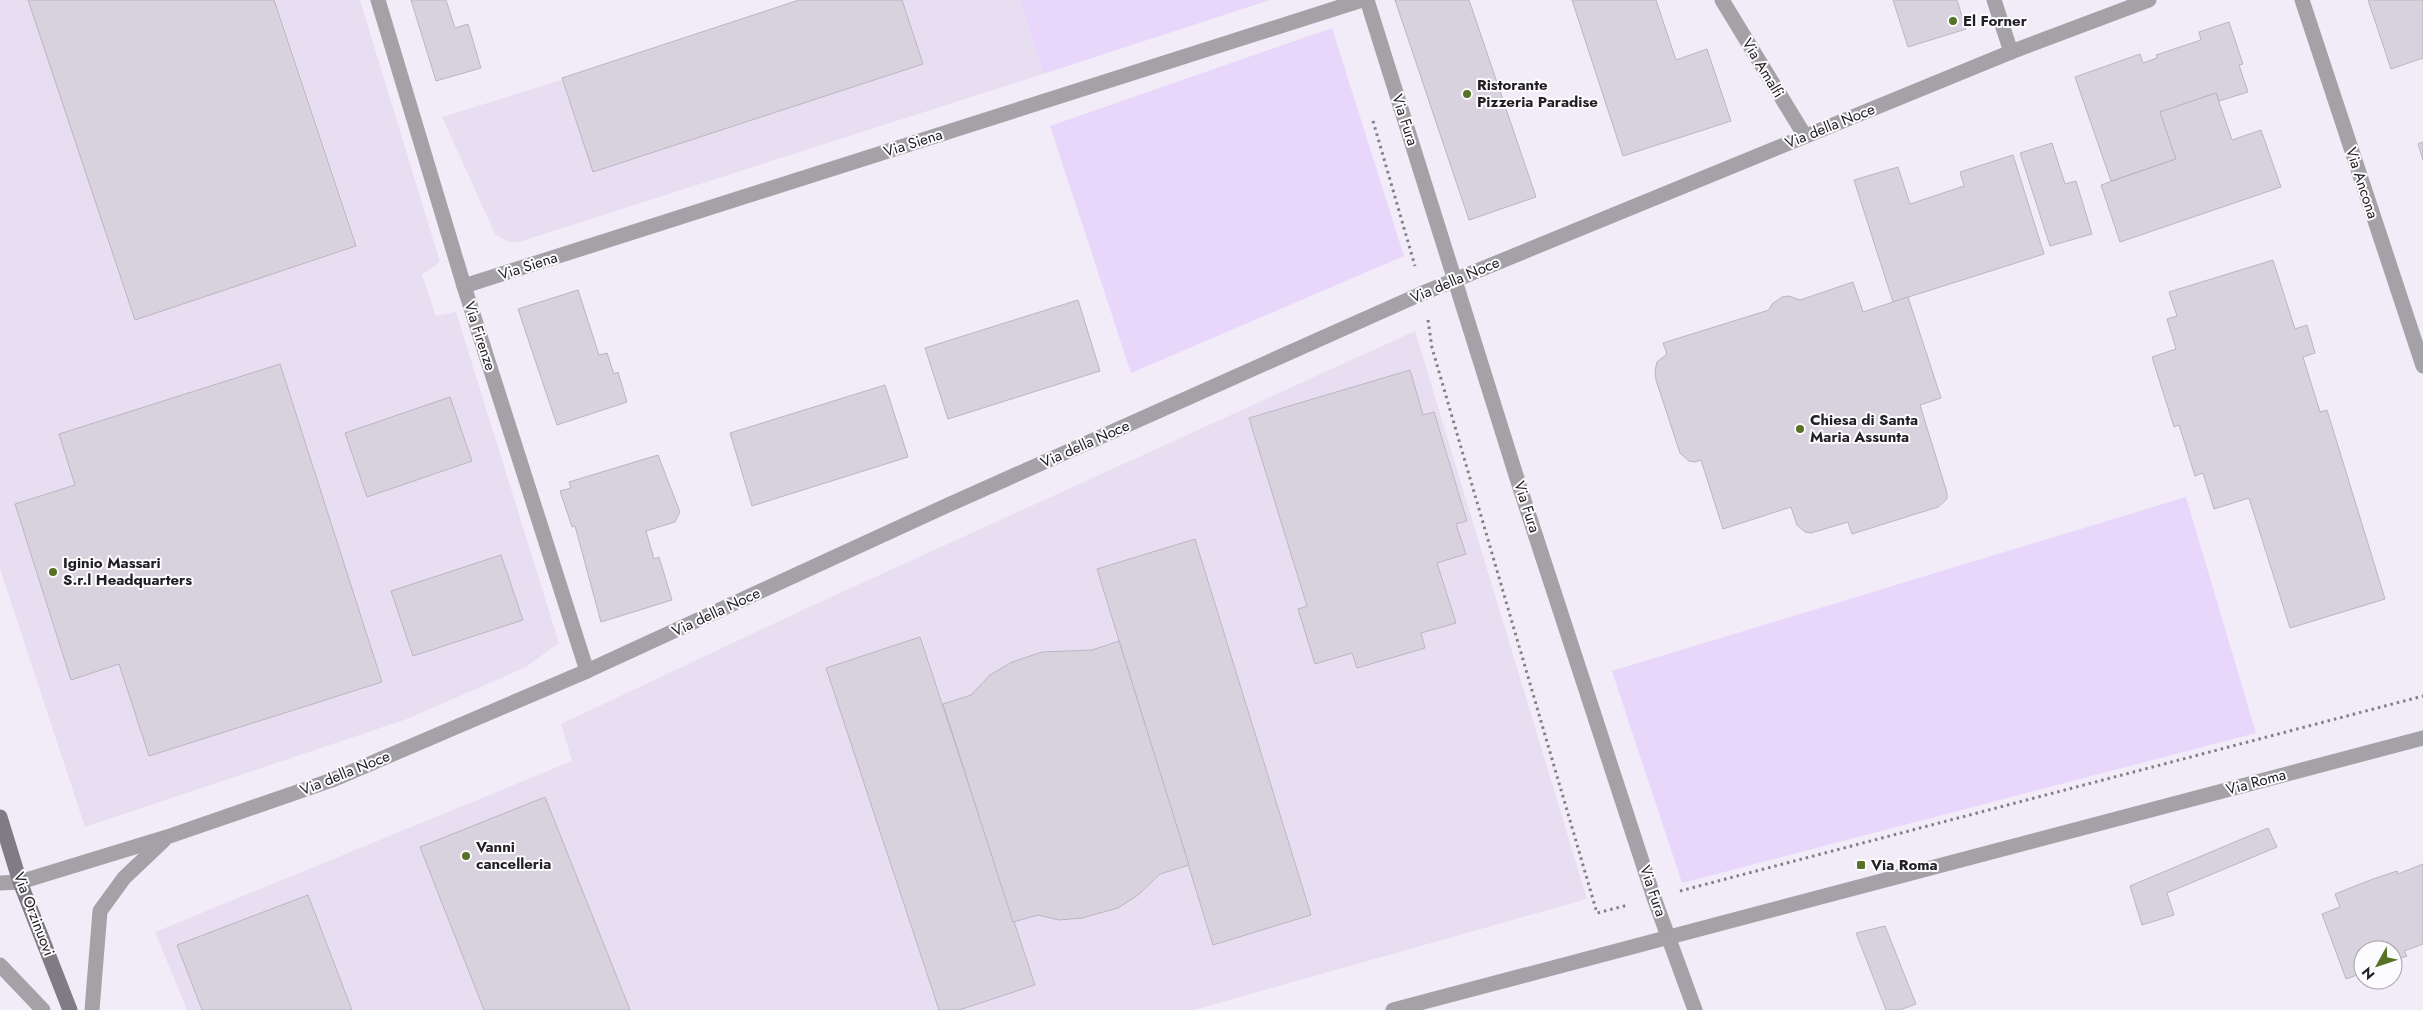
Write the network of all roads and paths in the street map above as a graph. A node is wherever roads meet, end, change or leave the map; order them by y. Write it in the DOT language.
graph roads {
  1 [pos="378,0"];
  2 [pos="1362,0"];
  3 [pos="1367,0"];
  4 [pos="1722,0"];
  5 [pos="1994,0"];
  6 [pos="2148,0"];
  7 [pos="2302,0"];
  8 [pos="2010,52"];
  9 [pos="1370,112"];
  10 [pos="1805,136"];
  11 [pos="1456,280"];
  12 [pos="464,286"];
  13 [pos="1423,293"];
  14 [pos="2423,366"];
  15 [pos="587,671"];
  16 [pos="2423,696"];
  17 [pos="2423,738"];
  18 [pos="0,817"];
  19 [pos="167,837"];
  20 [pos="20,882"];
  21 [pos="0,883"];
  22 [pos="1692,888"];
  23 [pos="1617,907"];
  24 [pos="1668,936"];
  25 [pos="0,965"];
  26 [pos="43,1010"];
  27 [pos="70,1010"];
  28 [pos="92,1010"];
  29 [pos="1393,1010"];
  30 [pos="1695,1010"];
  1 -- 12 [label="street, Via Firenze"];
  2 -- 12 [label="street, Via Siena"];
  3 -- 11 [label="street, Via Fura"];
  4 -- 10 [label="street, Via Amalfi"];
  5 -- 8 [label="street"];
  6 -- 8 [label="street, Via della Noce"];
  7 -- 14 [label="street, Via Ancona"];
  8 -- 10 [label="street, Via della Noce"];
  9 -- 13 [label="path"];
  10 -- 11 [label="street, Via della Noce"];
  11 -- 13 [label="street, Via della Noce"];
  11 -- 24 [label="street, Via Fura"];
  12 -- 15 [label="street, Via Firenze"];
  13 -- 15 [label="street, Via della Noce"];
  13 -- 23 [label="path"];
  15 -- 19 [label="street, Via della Noce"];
  16 -- 22 [label="path"];
  17 -- 24 [label="street, Via Roma"];
  18 -- 20 [label="main road, Via Orzinuovi"];
  19 -- 20 [label="street, Via della Noce"];
  19 -- 28 [label="street"];
  20 -- 21 [label="street, Via della Noce"];
  20 -- 27 [label="main road, Via Orzinuovi"];
  24 -- 29 [label="street, Via Roma"];
  24 -- 30 [label="street, Via Fura"];
  25 -- 26 [label="street"];
}
